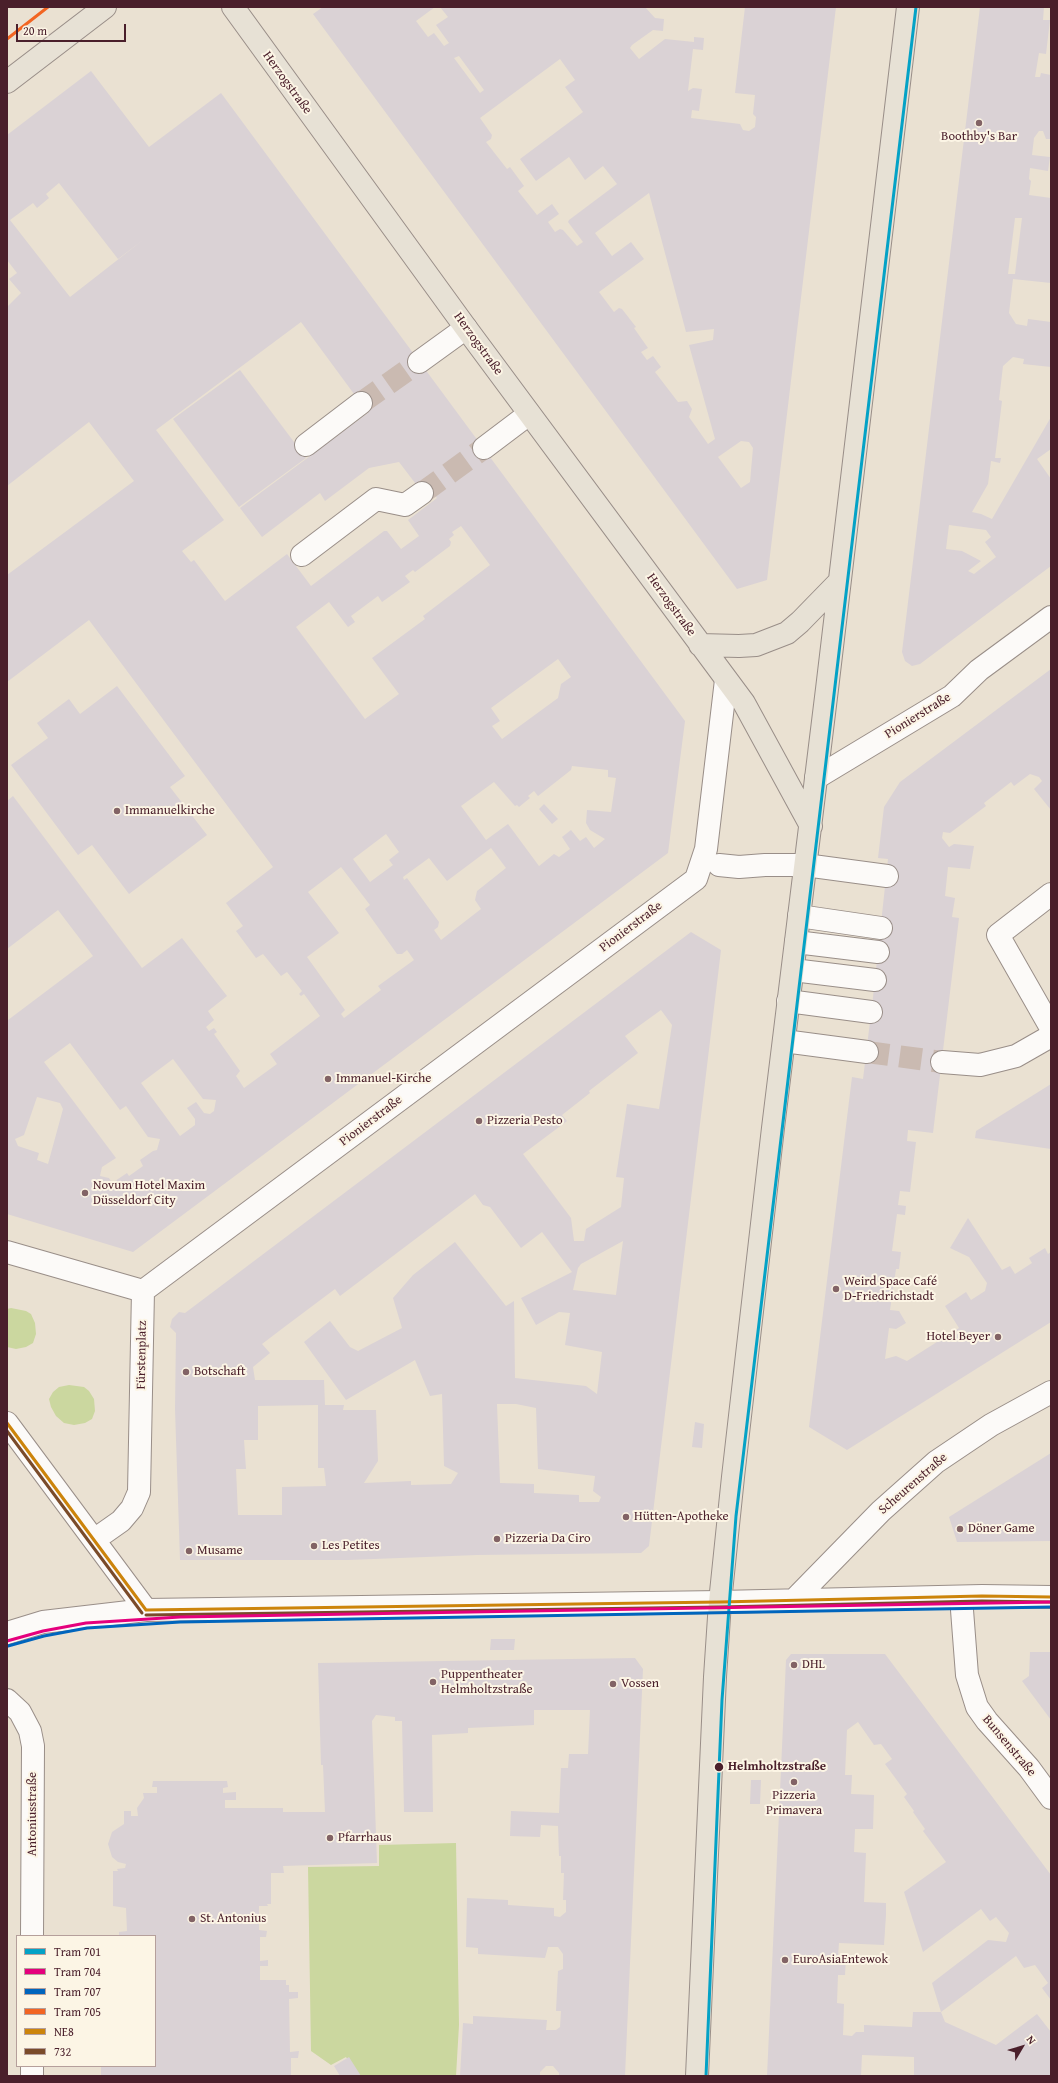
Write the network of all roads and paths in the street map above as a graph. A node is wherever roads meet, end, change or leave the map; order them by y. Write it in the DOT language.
graph roads {
  1 [pos="105,7"];
  2 [pos="233,7"];
  3 [pos="908,7"];
  4 [pos="7,82"];
  5 [pos="466,328"];
  6 [pos="419,362"];
  7 [pos="361,403"];
  8 [pos="529,414"];
  9 [pos="306,445"];
  10 [pos="484,448"];
  11 [pos="422,493"];
  12 [pos="302,555"];
  13 [pos="838,583"];
  14 [pos="1051,617"];
  15 [pos="700,645"];
  16 [pos="726,680"];
  17 [pos="816,778"];
  18 [pos="811,826"];
  19 [pos="719,865"];
  20 [pos="805,865"];
  21 [pos="887,876"];
  22 [pos="1051,894"];
  23 [pos="799,916"];
  24 [pos="881,928"];
  25 [pos="796,942"];
  26 [pos="878,952"];
  27 [pos="792,970"];
  28 [pos="875,980"];
  29 [pos="788,1001"];
  30 [pos="871,1012"];
  31 [pos="1051,1028"];
  32 [pos="1051,1036"];
  33 [pos="784,1041"];
  34 [pos="867,1052"];
  35 [pos="942,1062"];
  36 [pos="7,1252"];
  37 [pos="143,1291"];
  38 [pos="1051,1392"];
  39 [pos="7,1423"];
  40 [pos="94,1540"];
  41 [pos="961,1597"];
  42 [pos="1051,1597"];
  43 [pos="794,1600"];
  44 [pos="720,1602"];
  45 [pos="146,1610"];
  46 [pos="7,1633"];
  47 [pos="7,1700"];
  48 [pos="1051,1798"];
  49 [pos="32,1935"];
  50 [pos="697,2076"];
  1 -- 4 [label="main road"];
  2 -- 5 [label="main road, Herzogstraße"];
  3 -- 13 [label="main road"];
  5 -- 6 [label="street"];
  5 -- 8 [label="main road, Herzogstraße"];
  7 -- 9 [label="street"];
  8 -- 10 [label="street"];
  8 -- 15 [label="main road, Herzogstraße"];
  11 -- 12 [label="street"];
  13 -- 15 [label="main road"];
  13 -- 17 [label="main road"];
  14 -- 17 [label="street, Pionierstraße"];
  15 -- 16 [label="main road, Herzogstraße"];
  16 -- 18 [label="main road, Herzogstraße"];
  16 -- 37 [label="street, Pionierstraße"];
  17 -- 18 [label="main road"];
  18 -- 20 [label="main road"];
  19 -- 20 [label="street"];
  20 -- 21 [label="street"];
  20 -- 23 [label="main road"];
  22 -- 31 [label="street"];
  23 -- 24 [label="street"];
  23 -- 25 [label="main road"];
  25 -- 26 [label="street"];
  25 -- 27 [label="main road"];
  27 -- 28 [label="street"];
  27 -- 29 [label="main road"];
  29 -- 30 [label="street"];
  29 -- 33 [label="main road"];
  32 -- 35 [label="street"];
  33 -- 34 [label="street"];
  33 -- 44 [label="main road"];
  36 -- 37 [label="street"];
  37 -- 40 [label="street, Fürstenplatz"];
  38 -- 43 [label="street, Scheurenstraße"];
  39 -- 40 [label="street"];
  40 -- 45 [label="street"];
  41 -- 42 [label="street"];
  41 -- 43 [label="street"];
  41 -- 48 [label="street, Bunsenstraße"];
  43 -- 44 [label="street"];
  44 -- 45 [label="street"];
  44 -- 50 [label="main road"];
  45 -- 46 [label="street"];
  47 -- 49 [label="street, Antoniusstraße"];
}
